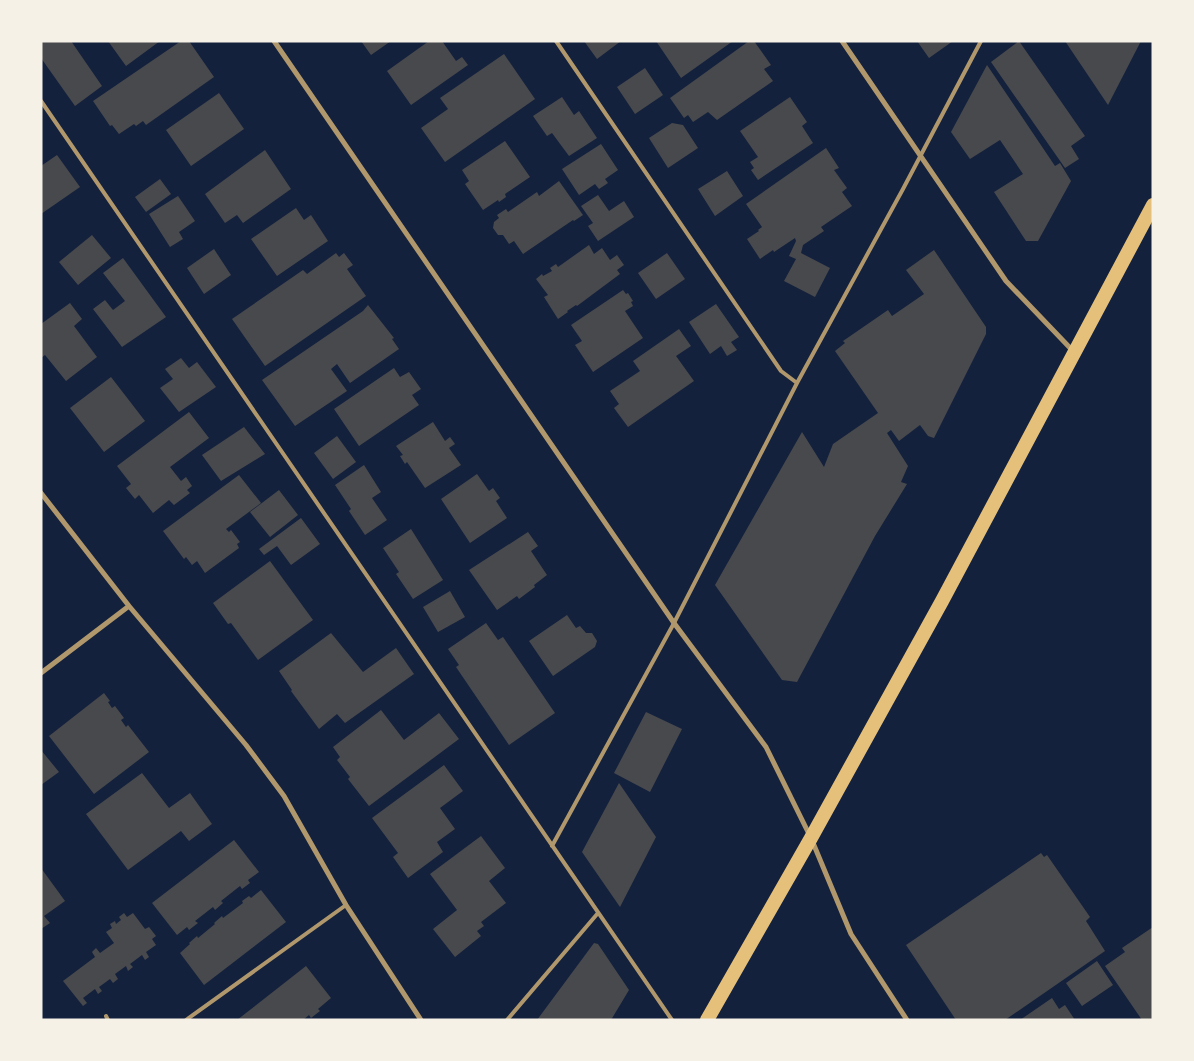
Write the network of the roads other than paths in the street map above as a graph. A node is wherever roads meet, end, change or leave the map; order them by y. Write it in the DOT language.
graph roads {
  1 [pos="274,41"];
  2 [pos="556,41"];
  3 [pos="842,41"];
  4 [pos="981,41"];
  5 [pos="41,101"];
  6 [pos="920,157"];
  7 [pos="1153,206"];
  8 [pos="1074,351"];
  9 [pos="797,383"];
  10 [pos="41,493"];
  11 [pos="130,606"];
  12 [pos="674,623"];
  13 [pos="41,673"];
  14 [pos="811,838"];
  15 [pos="552,846"];
  16 [pos="346,905"];
  17 [pos="598,913"];
  18 [pos="186,1020"];
  19 [pos="421,1020"];
  20 [pos="507,1020"];
  21 [pos="672,1020"];
  22 [pos="706,1020"];
  23 [pos="907,1020"];
  1 -- 12 [label="street"];
  2 -- 9 [label="lane"];
  3 -- 6 [label="street"];
  4 -- 6 [label="lane"];
  5 -- 15 [label="lane"];
  6 -- 8 [label="street"];
  6 -- 9 [label="lane"];
  7 -- 8 [label="highway"];
  8 -- 14 [label="highway"];
  9 -- 12 [label="lane"];
  10 -- 11 [label="street"];
  11 -- 13 [label="street"];
  11 -- 16 [label="street"];
  12 -- 14 [label="street"];
  12 -- 15 [label="lane"];
  14 -- 22 [label="highway"];
  14 -- 23 [label="street"];
  15 -- 17 [label="lane"];
  16 -- 18 [label="lane"];
  16 -- 19 [label="street"];
  17 -- 20 [label="lane"];
  17 -- 21 [label="lane"];
}
